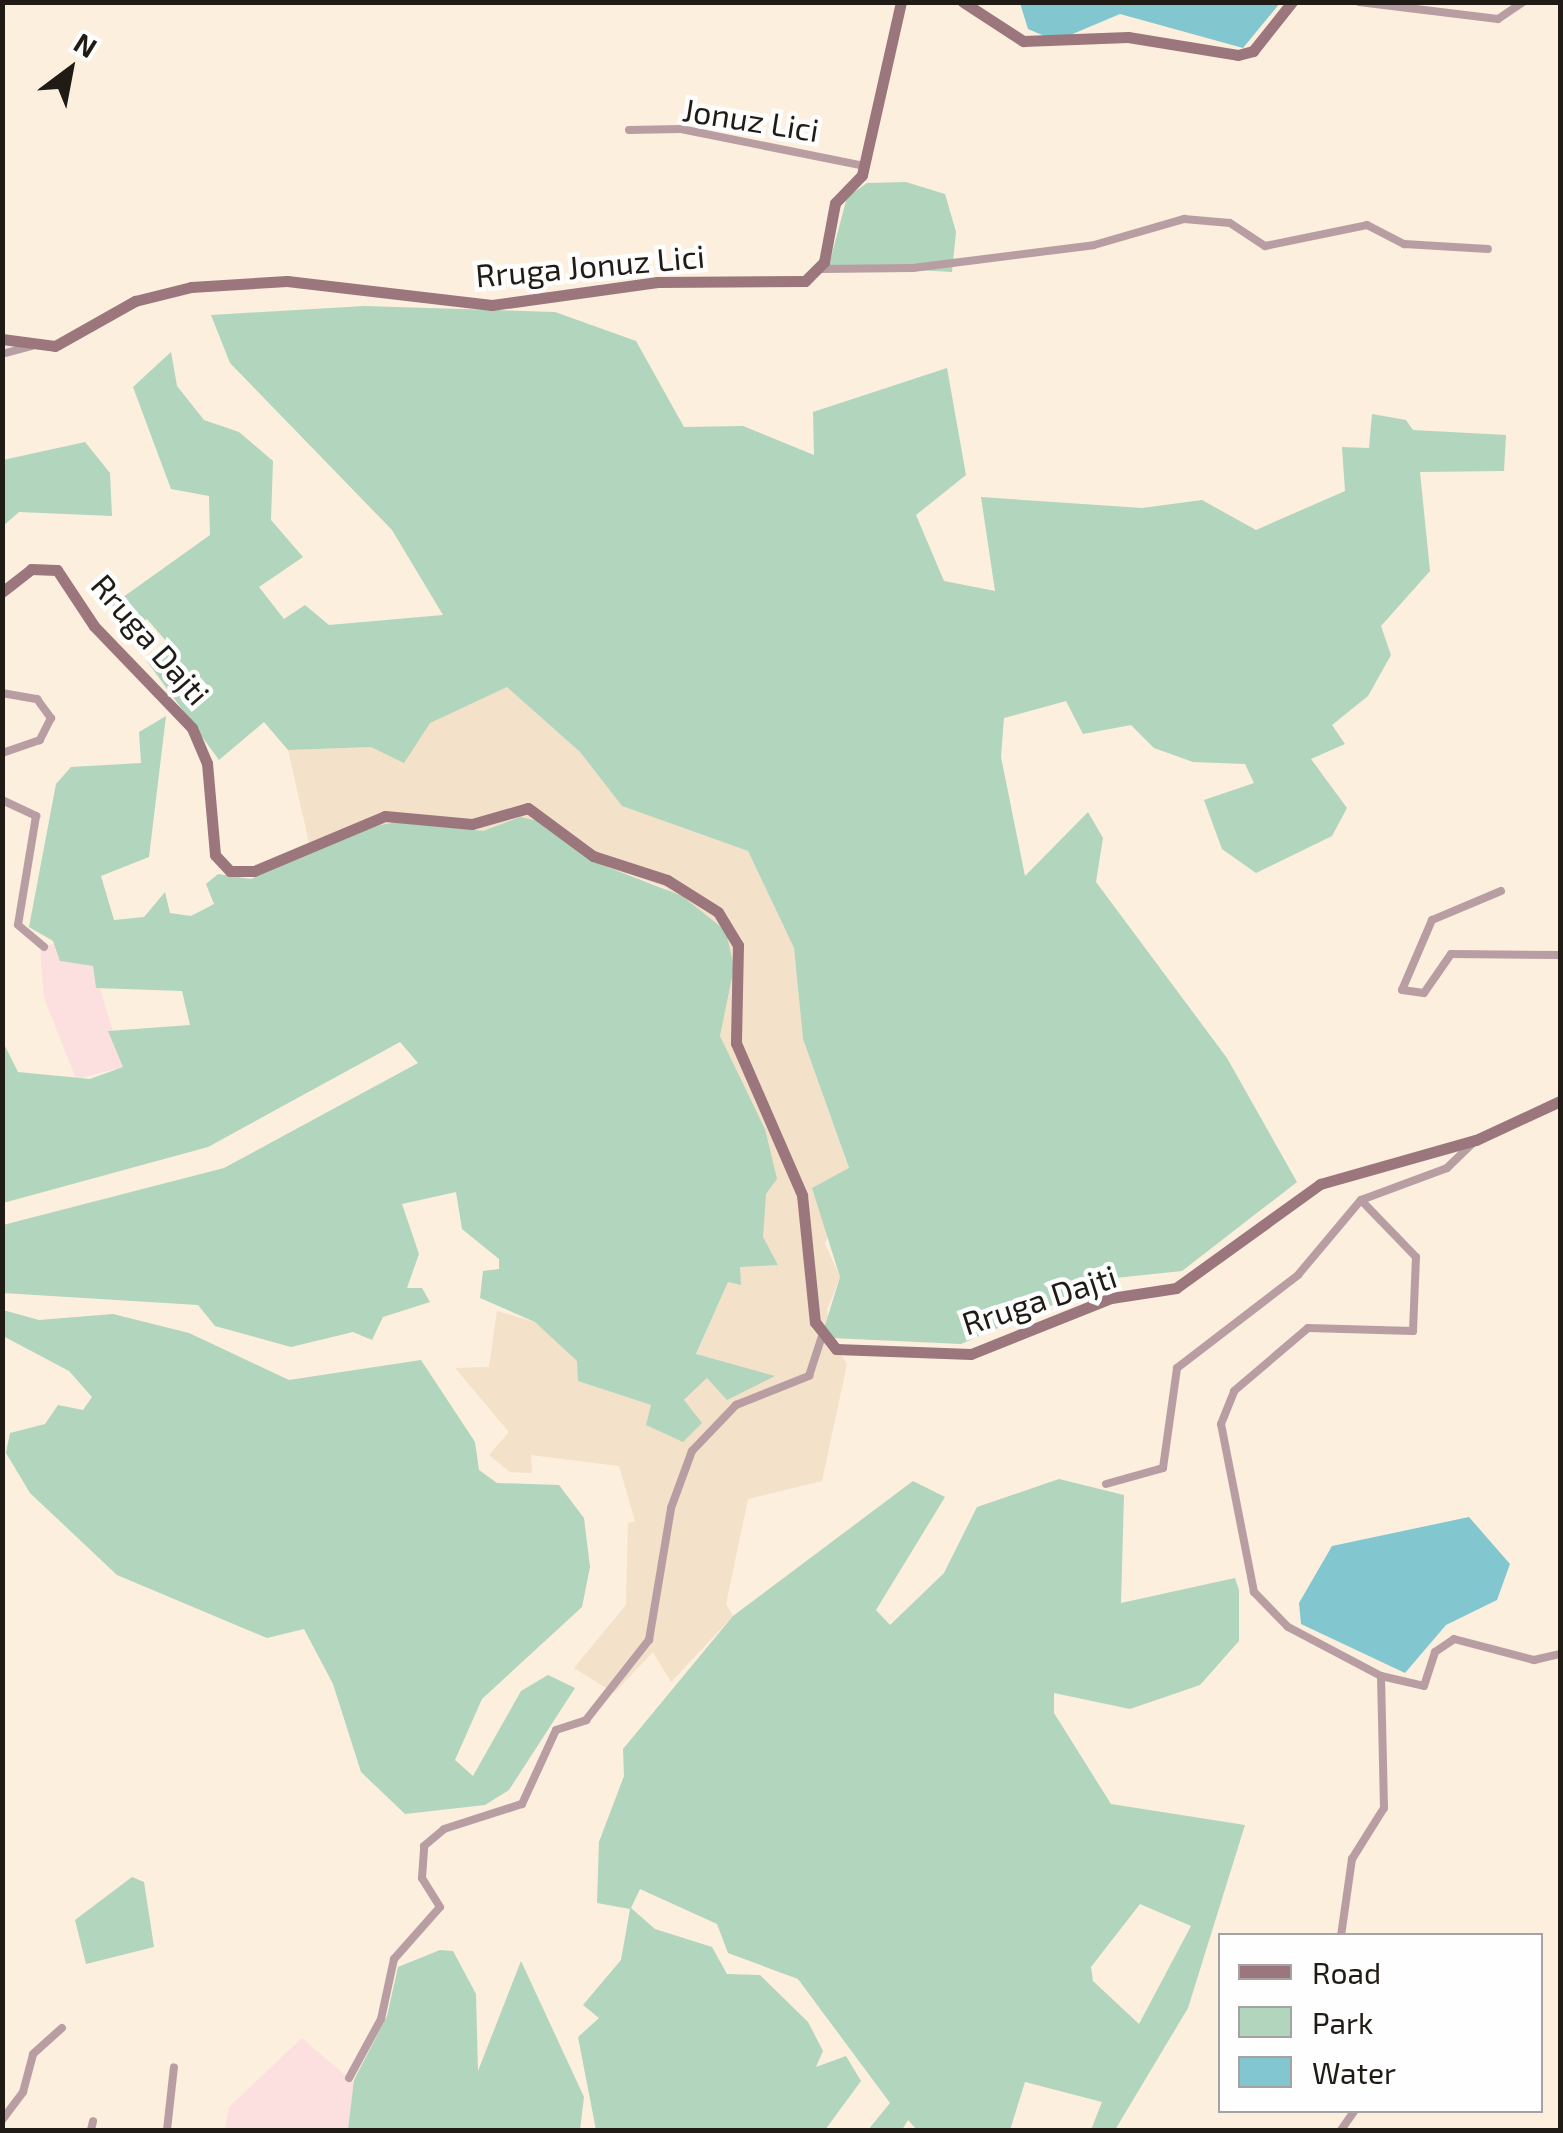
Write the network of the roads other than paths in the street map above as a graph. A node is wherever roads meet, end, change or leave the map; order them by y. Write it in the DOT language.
graph roads {
  1 [pos="901,2"];
  2 [pos="963,2"];
  3 [pos="1292,2"];
  4 [pos="1360,2"];
  5 [pos="1523,2"];
  6 [pos="628,130"];
  7 [pos="865,166"];
  8 [pos="1488,249"];
  9 [pos="821,268"];
  10 [pos="2,340"];
  11 [pos="31,346"];
  12 [pos="2,354"];
  13 [pos="2,592"];
  14 [pos="2,693"];
  15 [pos="2,753"];
  16 [pos="2,800"];
  17 [pos="1501,892"];
  18 [pos="44,947"];
  19 [pos="1560,956"];
  20 [pos="1560,1102"];
  21 [pos="1476,1140"];
  22 [pos="1362,1200"];
  23 [pos="821,1338"];
  24 [pos="1106,1484"];
  25 [pos="1560,1654"];
  26 [pos="1381,1676"];
  27 [pos="1341,1933"];
  28 [pos="62,2028"];
  29 [pos="174,2067"];
  30 [pos="349,2078"];
  31 [pos="2,2120"];
  32 [pos="166,2130"];
  1 -- 7 [label="main road"];
  2 -- 3 [label="main road"];
  4 -- 5 [label="street"];
  6 -- 7 [label="street, Jonuz Lici"];
  7 -- 9 [label="main road"];
  8 -- 9 [label="street"];
  9 -- 11 [label="main road, Rruga Jonuz Lici"];
  10 -- 11 [label="main road"];
  11 -- 12 [label="street"];
  13 -- 23 [label="main road, Rruga Dajti"];
  14 -- 15 [label="street"];
  16 -- 18 [label="street"];
  17 -- 19 [label="street"];
  20 -- 21 [label="main road, Rruga Dajti"];
  21 -- 22 [label="street"];
  21 -- 23 [label="main road, Rruga Dajti"];
  22 -- 24 [label="street"];
  22 -- 26 [label="street"];
  23 -- 30 [label="street"];
  25 -- 26 [label="street"];
  26 -- 27 [label="street"];
  28 -- 31 [label="street"];
  29 -- 32 [label="street"];
}
